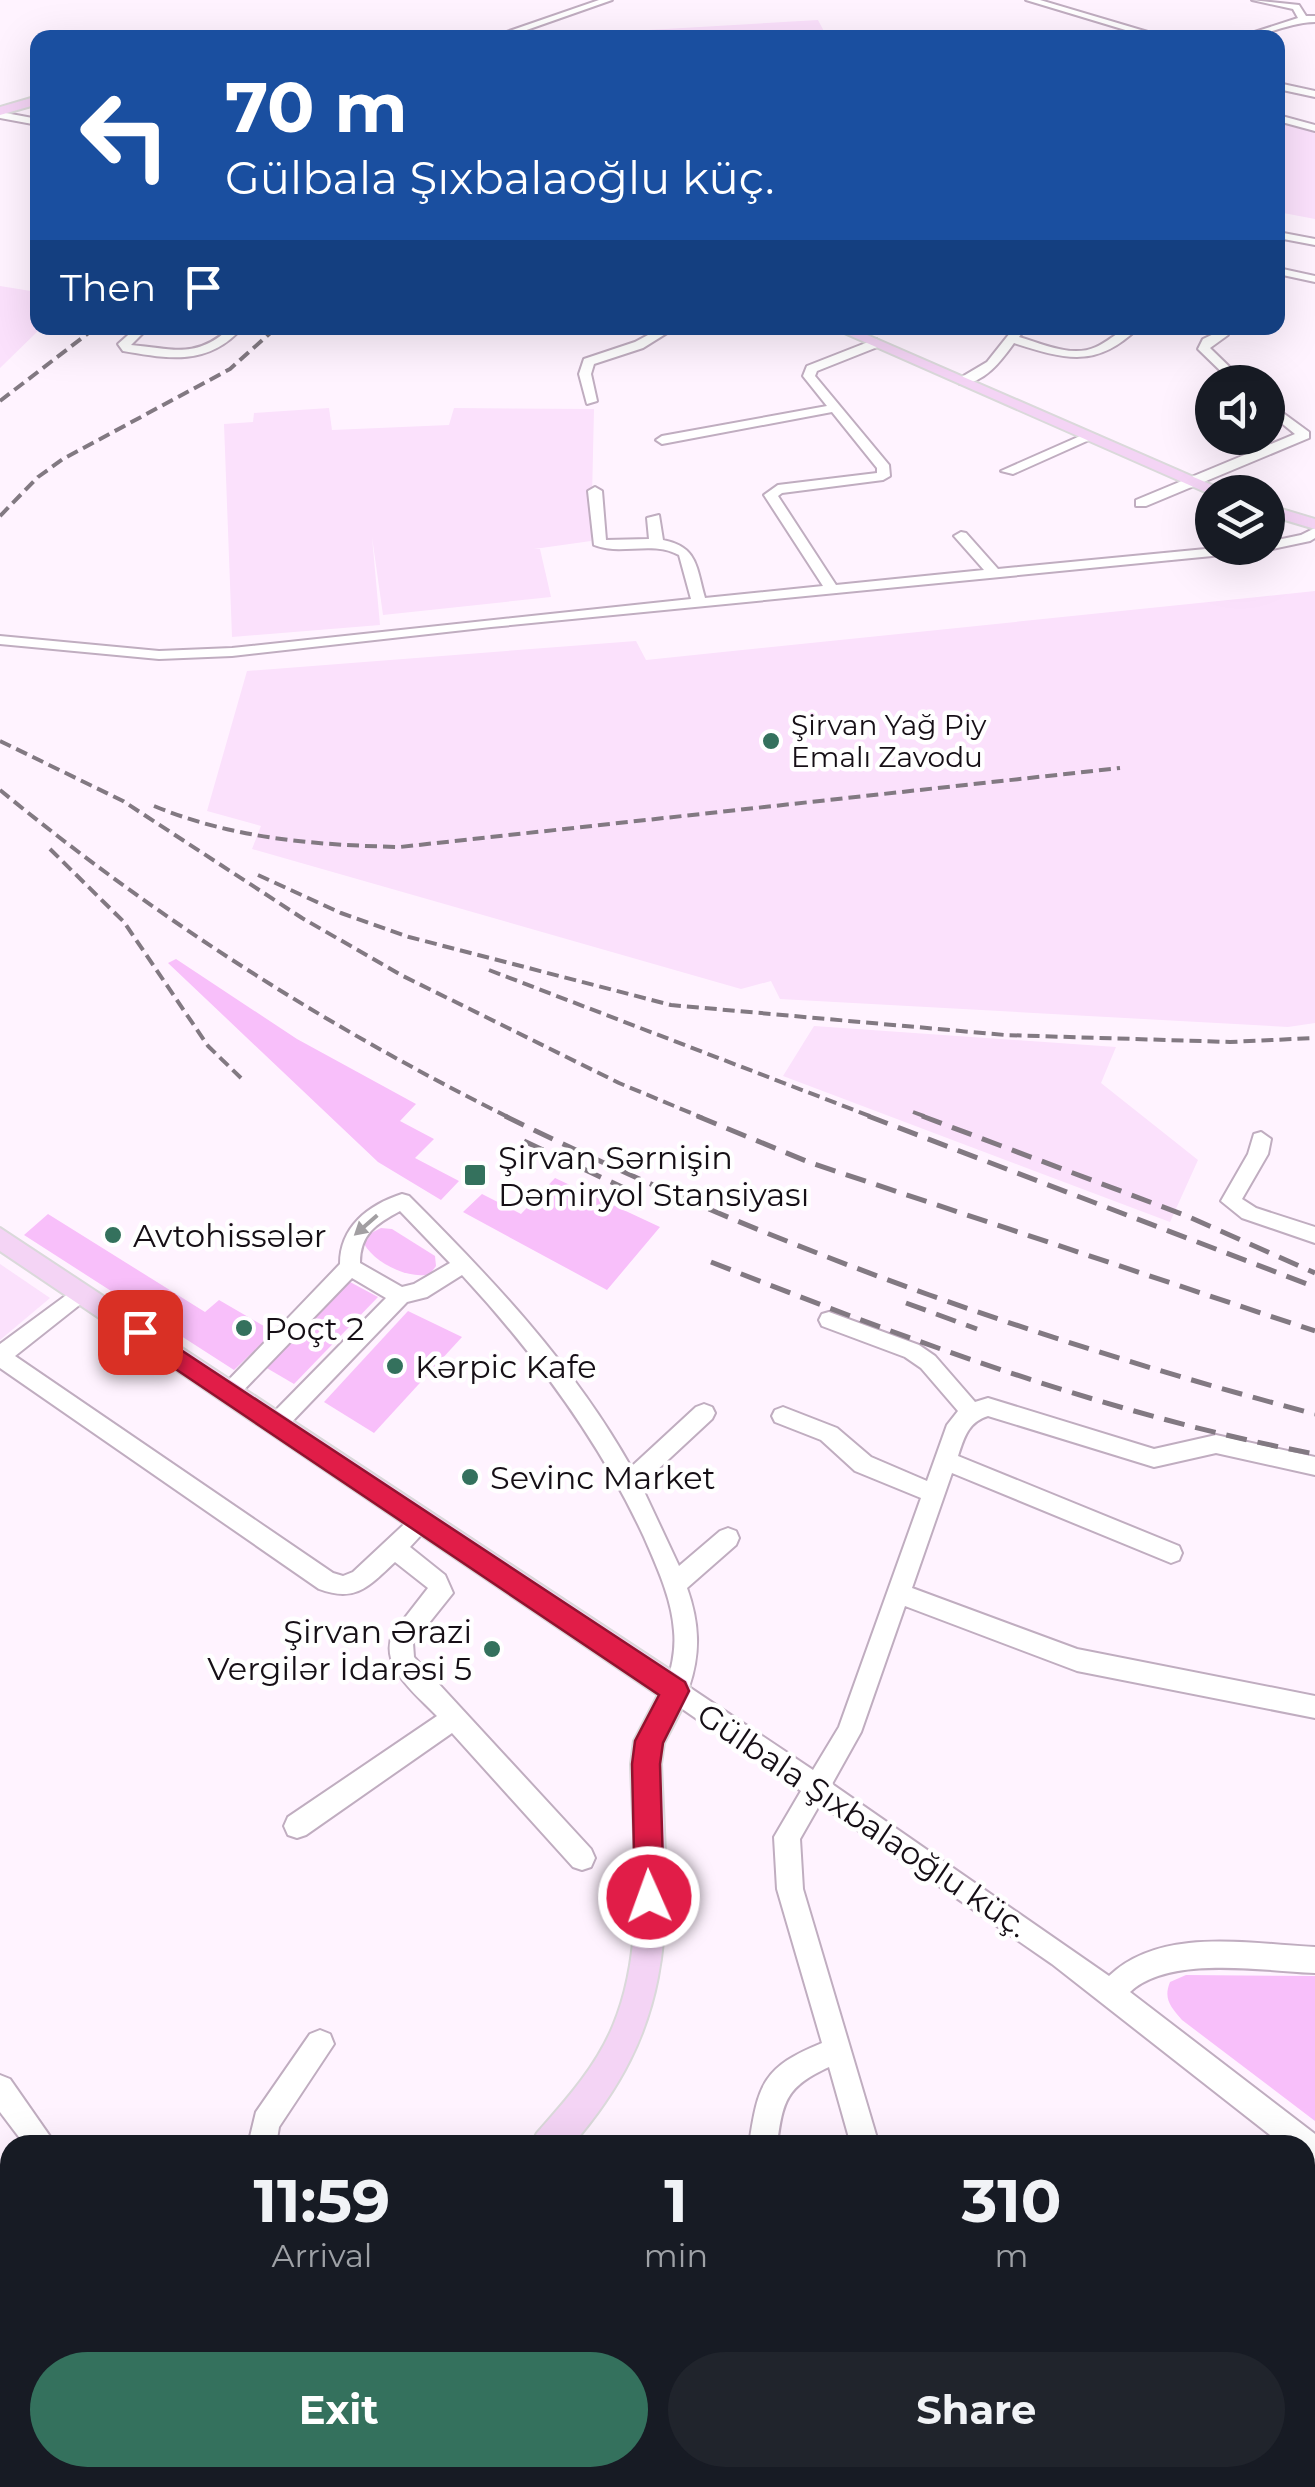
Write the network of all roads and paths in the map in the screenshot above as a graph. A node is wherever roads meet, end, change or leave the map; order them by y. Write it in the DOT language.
graph roads {
  1 [pos="608,0"];
  2 [pos="1030,0"];
  3 [pos="1256,0"];
  4 [pos="1303,18"];
  5 [pos="1315,19"];
  6 [pos="518,30"];
  7 [pos="1136,30"];
  8 [pos="1265,30"];
  9 [pos="1285,88"];
  10 [pos="1315,94"];
  11 [pos="30,103"];
  12 [pos="0,113"];
  13 [pos="30,120"];
  14 [pos="1285,120"];
  15 [pos="1315,128"];
  16 [pos="1285,236"];
  17 [pos="1315,242"];
  18 [pos="1285,273"];
  19 [pos="1315,279"];
  20 [pos="134,335"];
  21 [pos="229,335"];
  22 [pos="658,335"];
  23 [pos="857,335"];
  24 [pos="1014,335"];
  25 [pos="1022,335"];
  26 [pos="1123,335"];
  27 [pos="1222,335"];
  28 [pos="876,343"];
  29 [pos="1221,365"];
  30 [pos="964,381"];
  31 [pos="591,401"];
  32 [pos="834,408"];
  33 [pos="1285,417"];
  34 [pos="1310,434"];
  35 [pos="1092,436"];
  36 [pos="662,440"];
  37 [pos="1008,472"];
  38 [pos="1212,475"];
  39 [pos="1195,482"];
  40 [pos="595,491"];
  41 [pos="1140,503"];
  42 [pos="1285,515"];
  43 [pos="654,518"];
  44 [pos="1315,524"];
  45 [pos="1315,532"];
  46 [pos="961,536"];
  47 [pos="1285,543"];
  48 [pos="656,544"];
  49 [pos="1195,554"];
  50 [pos="994,573"];
  51 [pos="832,589"];
  52 [pos="699,602"];
  53 [pos="0,640"];
  54 [pos="1260,1139"];
  55 [pos="1315,1235"];
  56 [pos="0,1238"];
  57 [pos="464,1264"];
  58 [pos="350,1267"];
  59 [pos="80,1292"];
  60 [pos="400,1296"];
  61 [pos="829,1320"];
  62 [pos="0,1356"];
  63 [pos="229,1391"];
  64 [pos="971,1412"];
  65 [pos="704,1413"];
  66 [pos="783,1416"];
  67 [pos="277,1423"];
  68 [pos="944,1460"];
  69 [pos="1315,1466"];
  70 [pos="629,1482"];
  71 [pos="933,1494"];
  72 [pos="422,1522"];
  73 [pos="728,1538"];
  74 [pos="396,1549"];
  75 [pos="1172,1553"];
  76 [pos="674,1584"];
  77 [pos="898,1594"];
  78 [pos="676,1691"];
  79 [pos="1315,1707"];
  80 [pos="454,1718"];
  81 [pos="816,1788"];
  82 [pos="298,1826"];
  83 [pos="582,1858"];
  84 [pos="1315,1960"];
  85 [pos="1110,1993"];
  86 [pos="320,2044"];
  87 [pos="838,2050"];
  88 [pos="0,2090"];
  89 [pos="34,2135"];
  90 [pos="264,2135"];
  91 [pos="557,2135"];
  92 [pos="764,2135"];
  93 [pos="862,2135"];
  94 [pos="1293,2135"];
  1 -- 6 [label="street"];
  2 -- 7 [label="street"];
  3 -- 4 [label="street"];
  4 -- 5 [label="street"];
  4 -- 8 [label="street"];
  9 -- 10 [label="street"];
  11 -- 12 [label="main road"];
  12 -- 13 [label="street"];
  14 -- 15 [label="street"];
  16 -- 17 [label="street"];
  18 -- 19 [label="street"];
  20 -- 21 [label="street"];
  22 -- 31 [label="street"];
  23 -- 28 [label="main road"];
  24 -- 30 [label="street"];
  25 -- 26 [label="street"];
  27 -- 29 [label="street"];
  28 -- 30 [label="main road"];
  28 -- 32 [label="street"];
  30 -- 35 [label="main road"];
  32 -- 36 [label="street"];
  32 -- 51 [label="street"];
  33 -- 34 [label="street"];
  34 -- 38 [label="street"];
  35 -- 37 [label="street"];
  35 -- 39 [label="main road"];
  39 -- 41 [label="street"];
  40 -- 48 [label="street"];
  42 -- 44 [label="main road"];
  43 -- 48 [label="street"];
  45 -- 47 [label="street"];
  46 -- 50 [label="street"];
  48 -- 52 [label="street"];
  49 -- 50 [label="street"];
  50 -- 51 [label="street"];
  51 -- 52 [label="street"];
  52 -- 53 [label="street"];
  54 -- 55 [label="street"];
  56 -- 59 [label="main road, Gülbala Şıxbalaoğlu küç."];
  57 -- 58 [label="street, one-way"];
  57 -- 60 [label="street"];
  57 -- 70 [label="street"];
  58 -- 60 [label="street"];
  58 -- 63 [label="street"];
  59 -- 62 [label="street"];
  59 -- 63 [label="main road, Gülbala Şıxbalaoğlu küç."];
  60 -- 67 [label="street"];
  61 -- 64 [label="street"];
  62 -- 74 [label="street"];
  63 -- 67 [label="main road, Gülbala Şıxbalaoğlu küç."];
  64 -- 68 [label="street"];
  64 -- 69 [label="street"];
  65 -- 70 [label="street"];
  66 -- 71 [label="street"];
  67 -- 72 [label="main road, Gülbala Şıxbalaoğlu küç."];
  68 -- 71 [label="street"];
  68 -- 75 [label="street"];
  70 -- 76 [label="street"];
  71 -- 77 [label="street"];
  72 -- 74 [label="street"];
  72 -- 78 [label="main road, Gülbala Şıxbalaoğlu küç."];
  73 -- 76 [label="street"];
  74 -- 80 [label="street"];
  76 -- 78 [label="street"];
  77 -- 79 [label="street"];
  77 -- 81 [label="street"];
  78 -- 81 [label="street, Gülbala Şıxbalaoğlu küç."];
  78 -- 91 [label="main road"];
  80 -- 82 [label="street"];
  80 -- 83 [label="street"];
  81 -- 85 [label="street, Gülbala Şıxbalaoğlu küç."];
  81 -- 87 [label="street"];
  84 -- 85 [label="street"];
  85 -- 94 [label="street, Gülbala Şıxbalaoğlu küç."];
  86 -- 90 [label="street"];
  87 -- 92 [label="street"];
  87 -- 93 [label="street"];
  88 -- 89 [label="street"];
}
